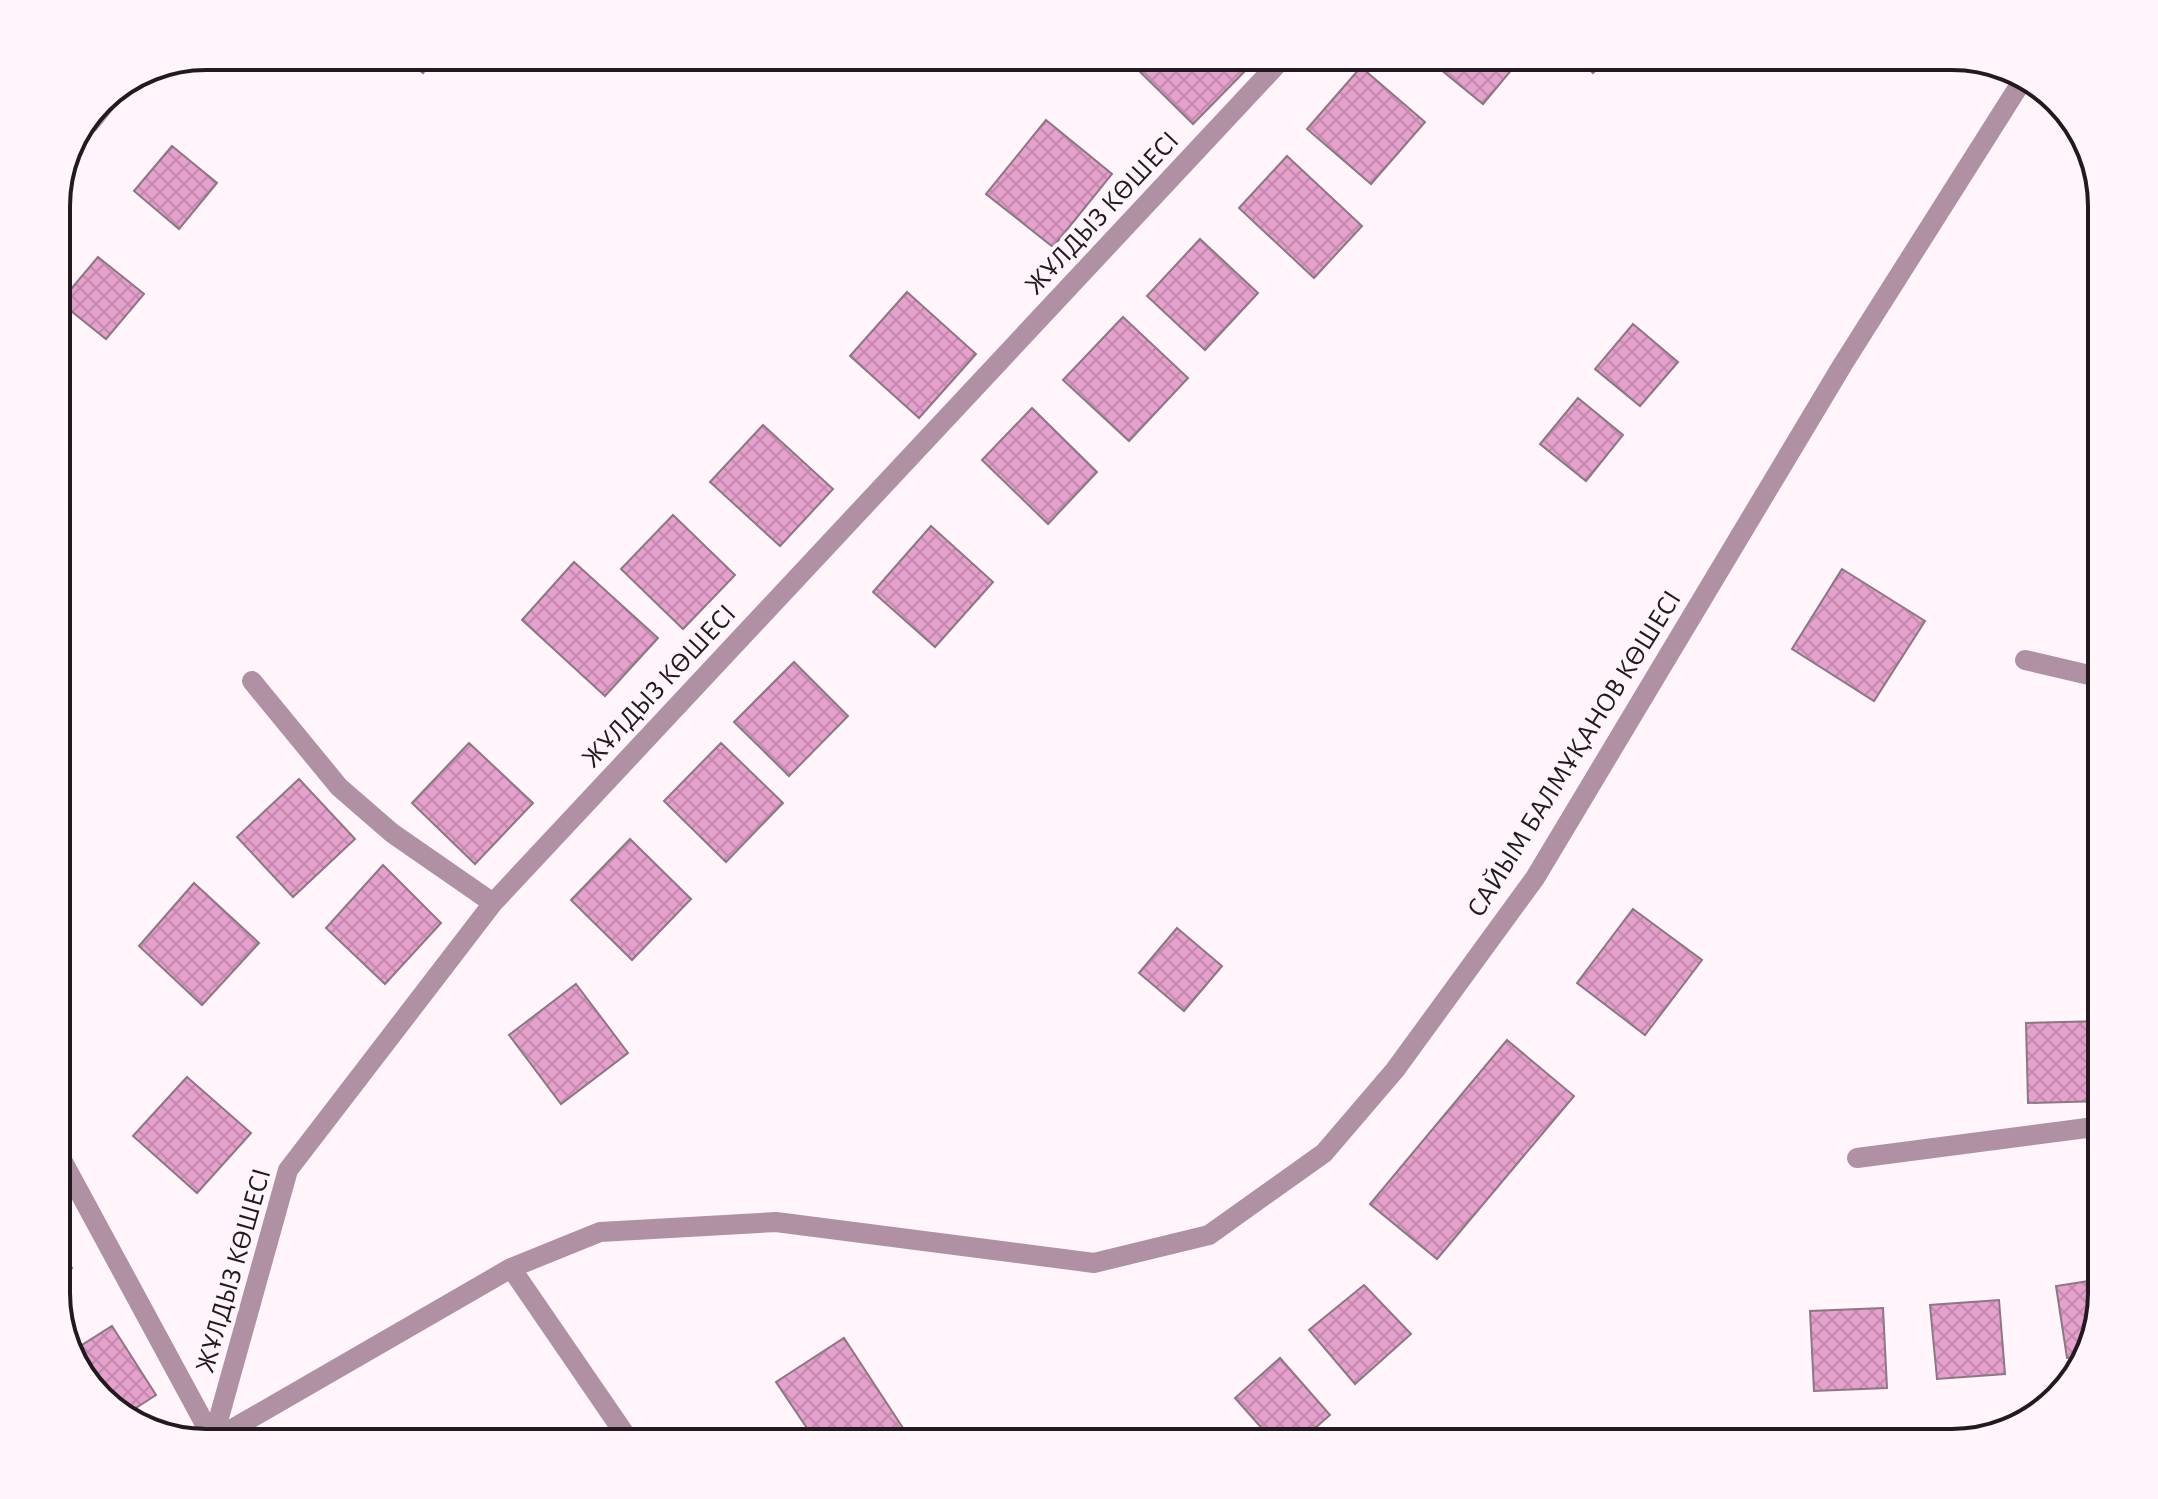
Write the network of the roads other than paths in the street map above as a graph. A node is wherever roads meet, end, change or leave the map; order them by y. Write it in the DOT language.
graph roads {
  1 [pos="1272,70"];
  2 [pos="2018,87"];
  3 [pos="2025,660"];
  4 [pos="2088,675"];
  5 [pos="252,681"];
  6 [pos="493,903"];
  7 [pos="2088,1128"];
  8 [pos="1857,1158"];
  9 [pos="70,1176"];
  10 [pos="511,1268"];
  11 [pos="204,1429"];
  12 [pos="213,1429"];
  13 [pos="231,1429"];
  14 [pos="621,1429"];
  1 -- 6 [label="street, ЖҰЛДЫЗ КӨШЕСІ"];
  2 -- 10 [label="street, САЙЫМ БАЛМҰҚАНОВ КӨШЕСІ"];
  3 -- 4 [label="street"];
  5 -- 6 [label="street"];
  6 -- 12 [label="street, ЖҰЛДЫЗ КӨШЕСІ"];
  7 -- 8 [label="street"];
  9 -- 11 [label="street"];
  10 -- 13 [label="street, САЙЫМ БАЛМҰҚАНОВ КӨШЕСІ"];
  10 -- 14 [label="street"];
}
